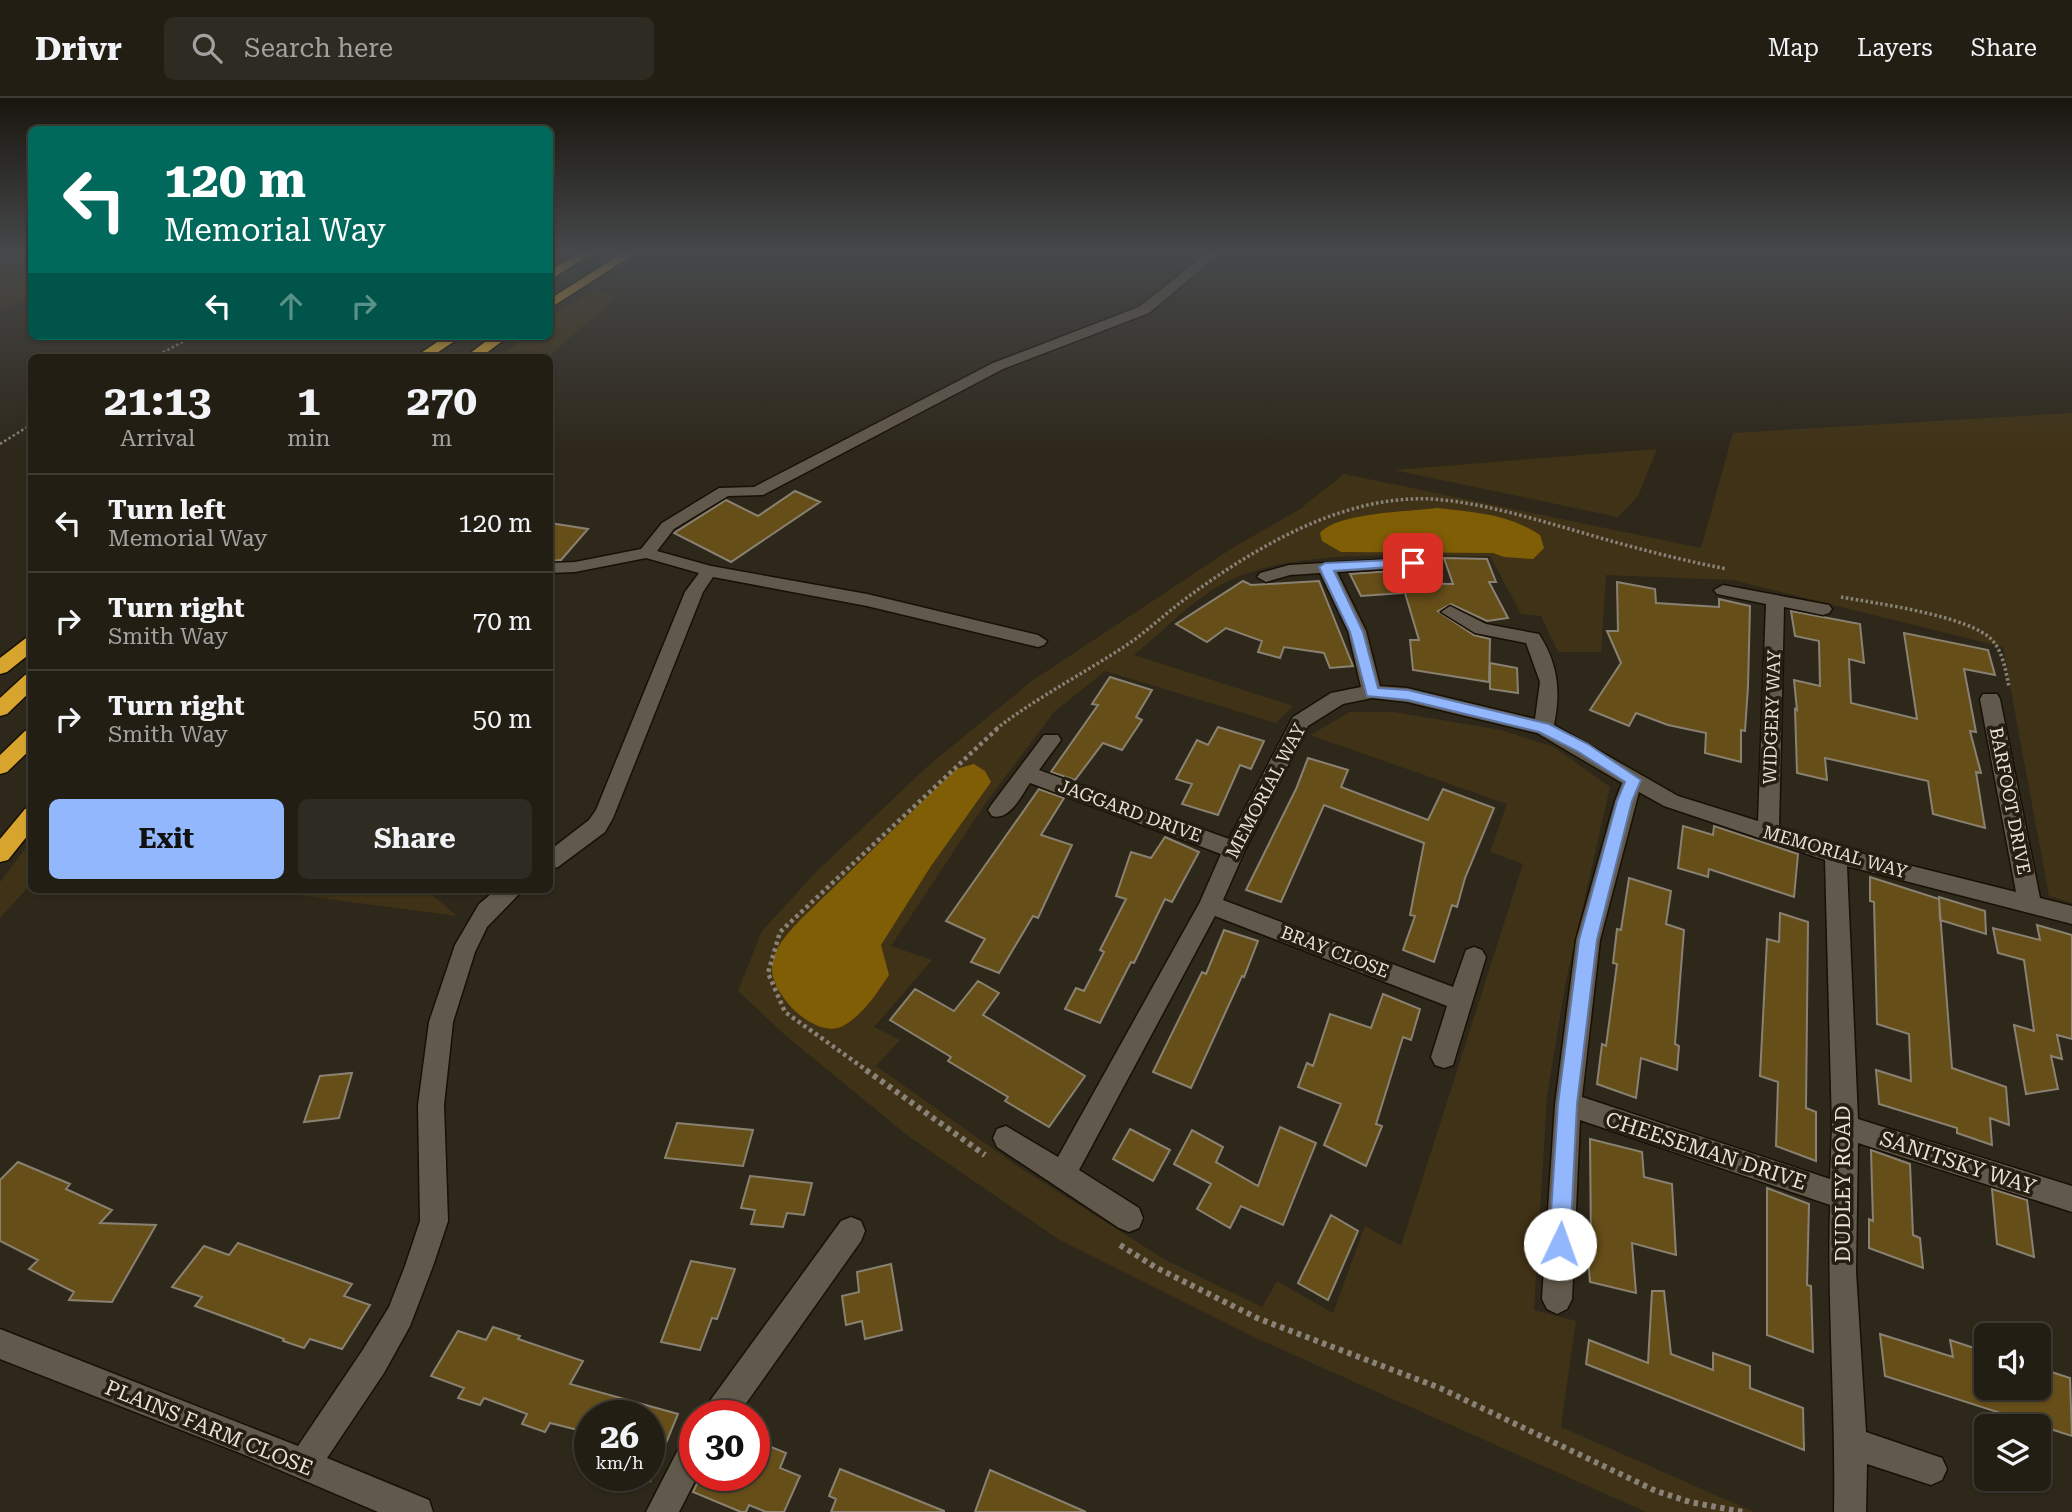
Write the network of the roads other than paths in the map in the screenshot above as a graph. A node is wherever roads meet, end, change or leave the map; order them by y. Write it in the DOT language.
graph roads {
  1 [pos="1123,318"];
  2 [pos="449,340"];
  3 [pos="496,340"];
  4 [pos="427,354"];
  5 [pos="476,354"];
  6 [pos="647,553"];
  7 [pos="1413,563"];
  8 [pos="1325,567"];
  9 [pos="553,568"];
  10 [pos="709,571"];
  11 [pos="1266,577"];
  12 [pos="1723,590"];
  13 [pos="1775,601"];
  14 [pos="1828,602"];
  15 [pos="1450,612"];
  16 [pos="1038,641"];
  17 [pos="28,645"];
  18 [pos="0,668"];
  19 [pos="28,684"];
  20 [pos="1372,692"];
  21 [pos="1990,699"];
  22 [pos="0,709"];
  23 [pos="1543,728"];
  24 [pos="28,740"];
  25 [pos="1051,740"];
  26 [pos="0,767"];
  27 [pos="1025,773"];
  28 [pos="1633,780"];
  29 [pos="999,810"];
  30 [pos="28,821"];
  31 [pos="1768,833"];
  32 [pos="1234,850"];
  33 [pos="0,854"];
  34 [pos="1836,855"];
  35 [pos="553,859"];
  36 [pos="489,900"];
  37 [pos="1210,904"];
  38 [pos="2030,904"];
  39 [pos="2072,915"];
  40 [pos="1475,957"];
  41 [pos="1460,1000"];
  42 [pos="1444,1058"];
  43 [pos="1567,1104"];
  44 [pos="1845,1127"];
  45 [pos="1000,1150"];
  46 [pos="1063,1174"];
  47 [pos="1845,1197"];
  48 [pos="2072,1199"];
  49 [pos="1129,1218"];
  50 [pos="850,1231"];
  51 [pos="1556,1299"];
  52 [pos="0,1344"];
  53 [pos="729,1400"];
  54 [pos="1851,1443"];
  55 [pos="303,1466"];
  56 [pos="1931,1469"];
  57 [pos="679,1480"];
  58 [pos="417,1512"];
  59 [pos="662,1512"];
  60 [pos="1850,1512"];
  1 -- 6 [label="street"];
  2 -- 4 [label="highway"];
  3 -- 5 [label="highway"];
  6 -- 9 [label="street"];
  6 -- 10 [label="street"];
  7 -- 8 [label="street"];
  8 -- 11 [label="street"];
  8 -- 20 [label="street"];
  10 -- 16 [label="street"];
  10 -- 35 [label="street"];
  12 -- 13 [label="street"];
  13 -- 14 [label="street"];
  13 -- 31 [label="street, WIDGERY WAY"];
  15 -- 23 [label="street"];
  17 -- 18 [label="highway"];
  19 -- 22 [label="highway"];
  20 -- 23 [label="street, MEMORIAL WAY"];
  20 -- 32 [label="street, MEMORIAL WAY"];
  21 -- 38 [label="street, BARFOOT DRIVE"];
  23 -- 28 [label="street, MEMORIAL WAY"];
  24 -- 26 [label="highway"];
  25 -- 27 [label="street"];
  27 -- 29 [label="street"];
  27 -- 32 [label="street, JAGGARD DRIVE"];
  28 -- 31 [label="street, MEMORIAL WAY"];
  28 -- 43 [label="street"];
  30 -- 33 [label="highway"];
  31 -- 34 [label="street, MEMORIAL WAY"];
  32 -- 37 [label="street, MEMORIAL WAY"];
  34 -- 38 [label="street, MEMORIAL WAY"];
  34 -- 44 [label="street, DUDLEY ROAD"];
  36 -- 55 [label="street"];
  37 -- 41 [label="street, BRAY CLOSE"];
  37 -- 46 [label="street, MEMORIAL WAY"];
  38 -- 39 [label="street, MEMORIAL WAY"];
  40 -- 41 [label="street"];
  41 -- 42 [label="street"];
  43 -- 47 [label="street, CHEESEMAN DRIVE"];
  43 -- 51 [label="street"];
  44 -- 47 [label="street, DUDLEY ROAD"];
  44 -- 48 [label="street, SANITSKY WAY"];
  45 -- 46 [label="street"];
  46 -- 49 [label="street"];
  47 -- 54 [label="street, DUDLEY ROAD"];
  50 -- 53 [label="street"];
  52 -- 55 [label="street, PLAINS FARM CLOSE"];
  54 -- 56 [label="street"];
  54 -- 60 [label="street, DUDLEY ROAD"];
  55 -- 58 [label="street, PLAINS FARM CLOSE"];
  57 -- 59 [label="street"];
}
